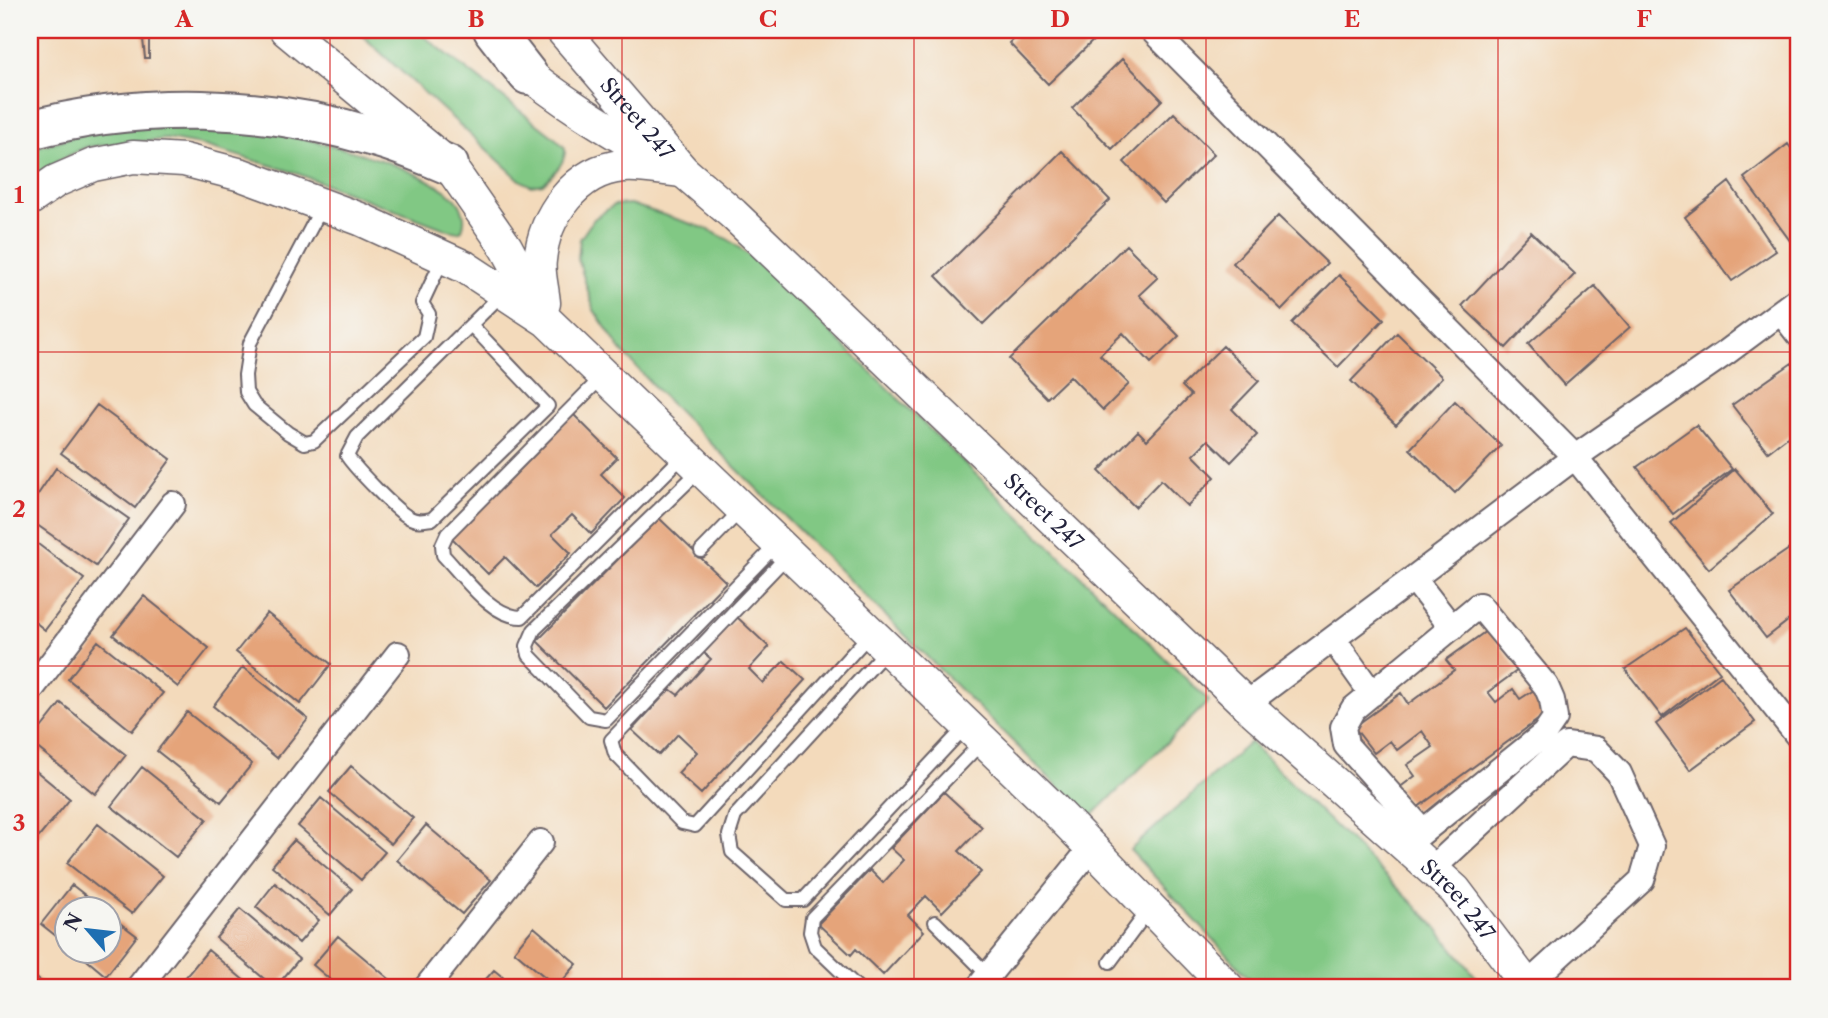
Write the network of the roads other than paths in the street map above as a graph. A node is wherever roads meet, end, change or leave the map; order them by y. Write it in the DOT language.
graph roads {
  1 [pos="286,30"];
  2 [pos="475,30"];
  3 [pos="493,30"];
  4 [pos="562,30"];
  5 [pos="1152,30"];
  6 [pos="528,75"];
  7 [pos="30,130"];
  8 [pos="449,164"];
  9 [pos="683,172"];
  10 [pos="30,199"];
  11 [pos="324,205"];
  12 [pos="443,257"];
  13 [pos="503,293"];
  14 [pos="1789,305"];
  15 [pos="547,321"];
  16 [pos="472,326"];
  17 [pos="1798,334"];
  18 [pos="603,376"];
  19 [pos="1575,457"];
  20 [pos="693,462"];
  21 [pos="173,504"];
  22 [pos="742,509"];
  23 [pos="784,549"];
  24 [pos="701,551"];
  25 [pos="1414,579"];
  26 [pos="1452,628"];
  27 [pos="1333,639"];
  28 [pos="880,641"];
  29 [pos="398,654"];
  30 [pos="30,691"];
  31 [pos="1372,694"];
  32 [pos="1246,704"];
  33 [pos="975,733"];
  34 [pos="1798,736"];
  35 [pos="1414,838"];
  36 [pos="541,842"];
  37 [pos="1092,847"];
  38 [pos="1432,869"];
  39 [pos="1150,908"];
  40 [pos="935,922"];
  41 [pos="1110,962"];
  42 [pos="983,984"];
  43 [pos="1528,987"];
  44 [pos="138,988"];
  45 [pos="426,988"];
  46 [pos="858,988"];
  47 [pos="1228,988"];
  1 -- 8 [label="street"];
  2 -- 6 [label="street"];
  3 -- 6 [label="main road"];
  4 -- 9 [label="street, Street 247"];
  5 -- 19 [label="street"];
  6 -- 9 [label="street"];
  7 -- 8 [label="main road"];
  8 -- 15 [label="street"];
  9 -- 15 [label="street"];
  9 -- 32 [label="street, Street 247"];
  10 -- 11 [label="street"];
  11 -- 12 [label="street"];
  11 -- 12 [label="lane"];
  12 -- 13 [label="street"];
  13 -- 15 [label="street"];
  13 -- 16 [label="lane"];
  14 -- 17 [label="street"];
  14 -- 19 [label="street"];
  15 -- 18 [label="street"];
  16 -- 16 [label="lane"];
  18 -- 20 [label="street"];
  18 -- 20 [label="lane"];
  19 -- 25 [label="street"];
  19 -- 34 [label="street"];
  20 -- 22 [label="street"];
  20 -- 23 [label="lane"];
  21 -- 30 [label="street"];
  22 -- 23 [label="street"];
  22 -- 24 [label="lane"];
  23 -- 28 [label="street"];
  23 -- 28 [label="lane"];
  25 -- 26 [label="street"];
  25 -- 27 [label="street"];
  26 -- 31 [label="street"];
  26 -- 35 [label="street"];
  27 -- 31 [label="street"];
  27 -- 32 [label="street"];
  28 -- 33 [label="street"];
  28 -- 33 [label="lane"];
  29 -- 44 [label="street"];
  31 -- 35 [label="street"];
  32 -- 35 [label="street, Street 247"];
  33 -- 37 [label="street"];
  33 -- 46 [label="lane"];
  35 -- 38 [label="street, Street 247"];
  36 -- 45 [label="street"];
  37 -- 39 [label="street"];
  37 -- 42 [label="street"];
  38 -- 43 [label="street, Street 247"];
  38 -- 43 [label="street"];
  39 -- 41 [label="lane"];
  39 -- 47 [label="street"];
  40 -- 42 [label="lane"];
}
